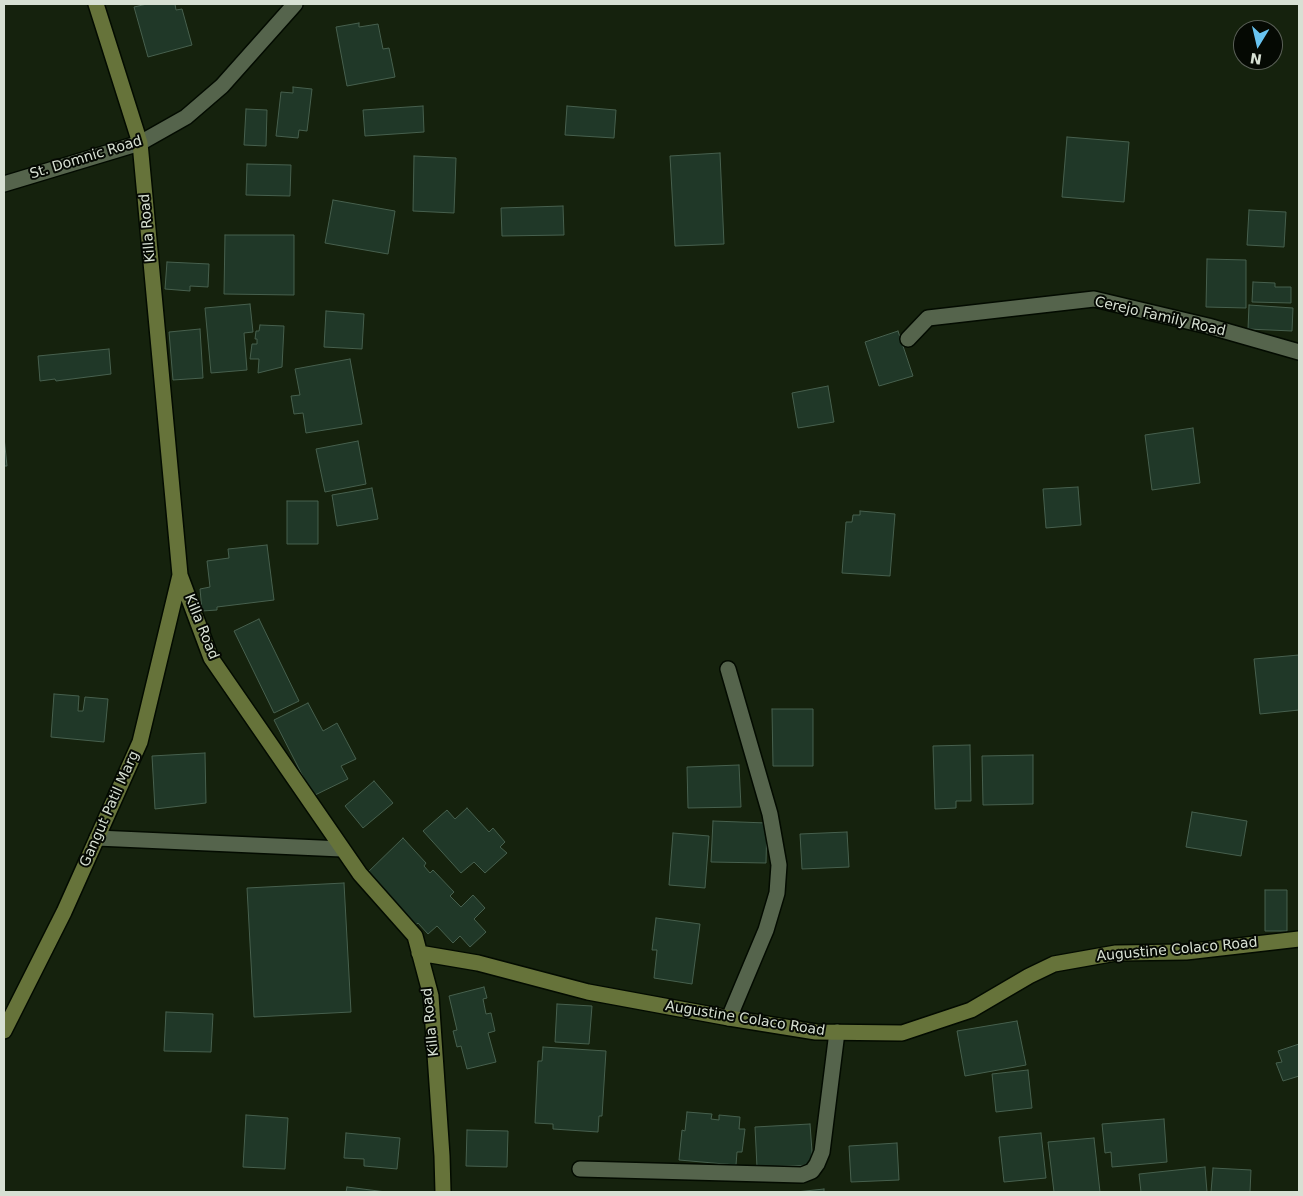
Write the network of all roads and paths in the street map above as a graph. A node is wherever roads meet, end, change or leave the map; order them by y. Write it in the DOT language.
graph roads {
  1 [pos="96,4"];
  2 [pos="295,4"];
  3 [pos="140,143"];
  4 [pos="4,184"];
  5 [pos="908,339"];
  6 [pos="1299,352"];
  7 [pos="180,575"];
  8 [pos="728,669"];
  9 [pos="97,838"];
  10 [pos="342,849"];
  11 [pos="1299,939"];
  12 [pos="420,953"];
  13 [pos="729,1018"];
  14 [pos="4,1031"];
  15 [pos="837,1032"];
  16 [pos="580,1169"];
  17 [pos="442,1192"];
  1 -- 3 [label="street, Killa Road"];
  2 -- 3 [label="street, St. Domnic Road"];
  3 -- 4 [label="street, St. Domnic Road"];
  3 -- 7 [label="street, Killa Road"];
  5 -- 6 [label="street, Cerejo Family Road"];
  7 -- 9 [label="street, Gangut Patil Marg"];
  7 -- 10 [label="street, Killa Road"];
  8 -- 13 [label="street"];
  9 -- 10 [label="street"];
  9 -- 14 [label="street, Gangut Patil Marg"];
  10 -- 12 [label="street, Killa Road"];
  11 -- 15 [label="street, Augustine Colaco Road"];
  12 -- 13 [label="street, Augustine Colaco Road"];
  12 -- 17 [label="street, Killa Road"];
  13 -- 15 [label="street, Augustine Colaco Road"];
  15 -- 16 [label="street"];
}
